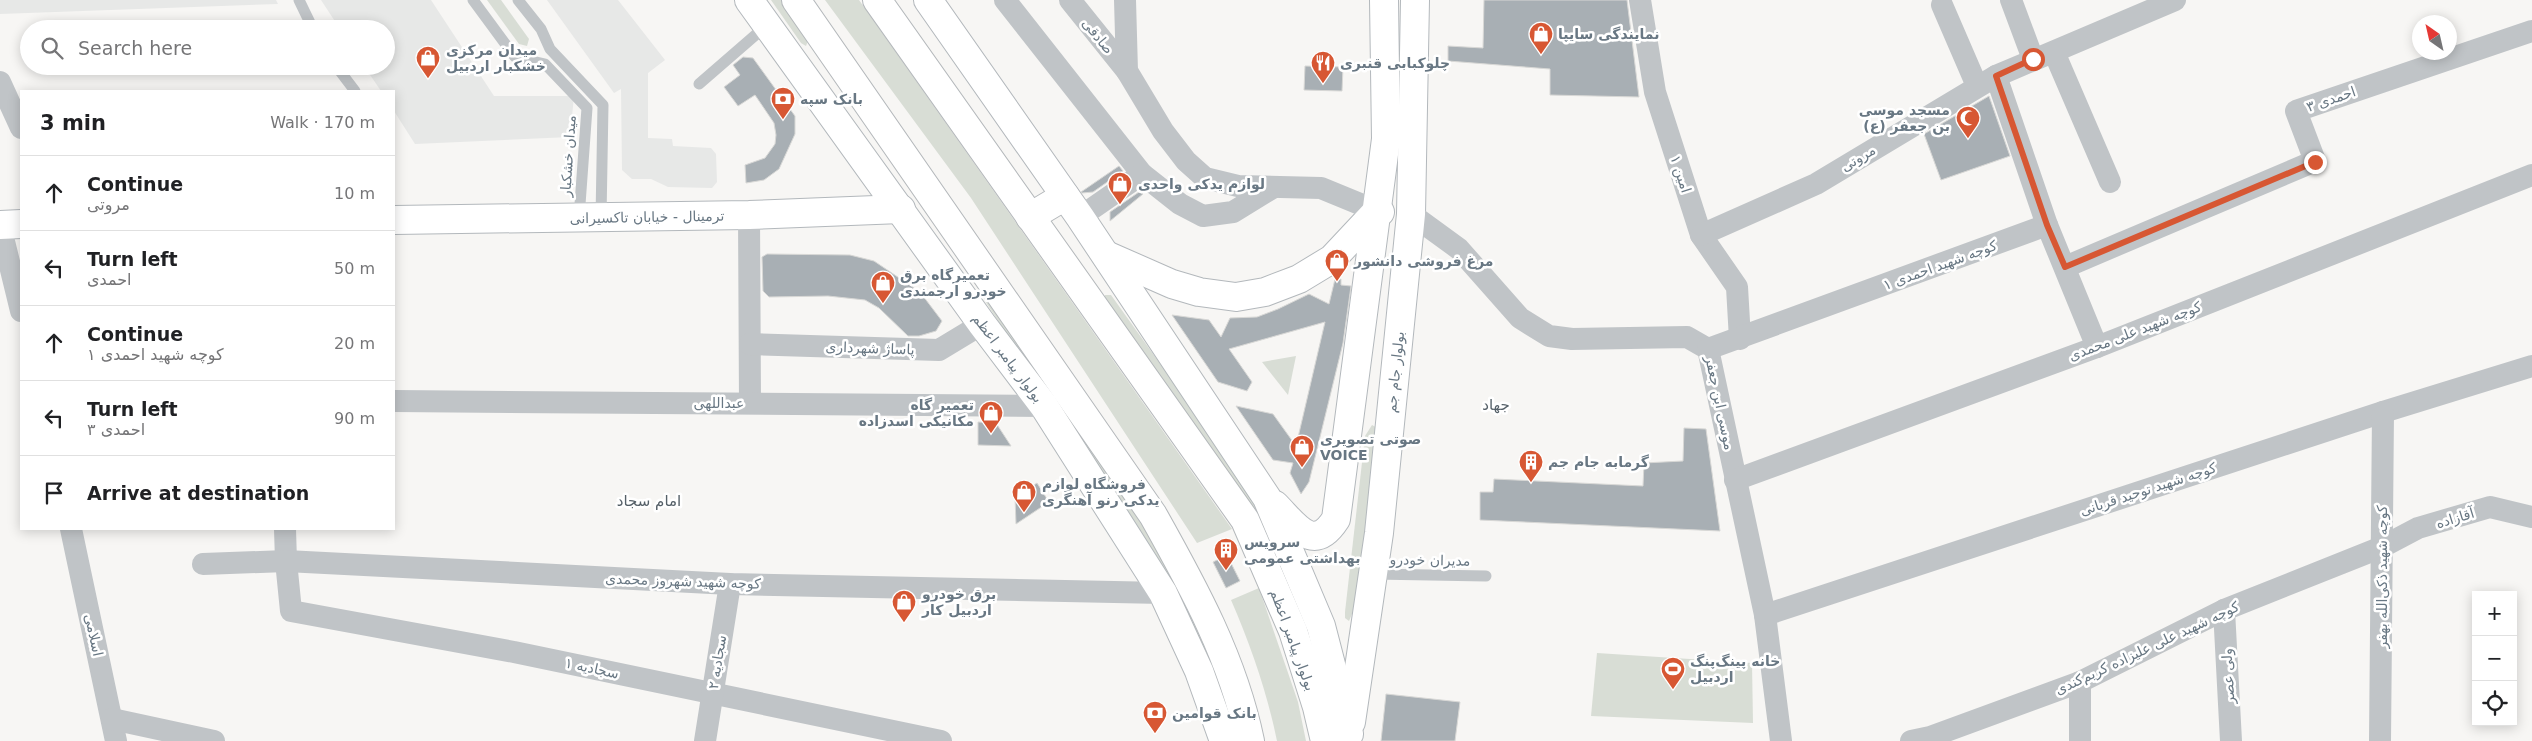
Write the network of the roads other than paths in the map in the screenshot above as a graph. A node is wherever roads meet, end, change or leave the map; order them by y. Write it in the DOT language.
graph roads {
  1 [pos="299,0"];
  2 [pos="473,0"];
  3 [pos="518,0"];
  4 [pos="749,0"];
  5 [pos="796,0"];
  6 [pos="877,0"];
  7 [pos="928,0"];
  8 [pos="1005,0"];
  9 [pos="1070,0"];
  10 [pos="1125,0"];
  11 [pos="1384,0"];
  12 [pos="1415,0"];
  13 [pos="2011,0"];
  14 [pos="2175,0"];
  15 [pos="1645,3"];
  16 [pos="1942,5"];
  17 [pos="309,20"];
  18 [pos="767,25"];
  19 [pos="2532,30"];
  20 [pos="2044,56"];
  21 [pos="1127,72"];
  22 [pos="343,75"];
  23 [pos="1986,81"];
  24 [pos="0,82"];
  25 [pos="699,84"];
  26 [pos="354,90"];
  27 [pos="20,126"];
  28 [pos="1142,174"];
  29 [pos="2532,175"];
  30 [pos="2110,182"];
  31 [pos="1274,187"];
  32 [pos="1072,207"];
  33 [pos="901,208"];
  34 [pos="1377,211"];
  35 [pos="1411,214"];
  36 [pos="749,215"];
  37 [pos="1030,217"];
  38 [pos="590,218"];
  39 [pos="395,220"];
  40 [pos="20,224"];
  41 [pos="0,225"];
  42 [pos="2047,225"];
  43 [pos="1701,235"];
  44 [pos="1106,255"];
  45 [pos="2065,267"];
  46 [pos="20,307"];
  47 [pos="982,324"];
  48 [pos="1740,339"];
  49 [pos="750,344"];
  50 [pos="2097,347"];
  51 [pos="1708,349"];
  52 [pos="2532,366"];
  53 [pos="1352,400"];
  54 [pos="395,401"];
  55 [pos="750,403"];
  56 [pos="1392,404"];
  57 [pos="1044,406"];
  58 [pos="2383,412"];
  59 [pos="1736,480"];
  60 [pos="1267,498"];
  61 [pos="2532,517"];
  62 [pos="71,530"];
  63 [pos="285,530"];
  64 [pos="2382,547"];
  65 [pos="286,561"];
  66 [pos="203,564"];
  67 [pos="1373,574"];
  68 [pos="1486,576"];
  69 [pos="730,584"];
  70 [pos="1163,593"];
  71 [pos="2224,610"];
  72 [pos="1765,615"];
  73 [pos="2080,682"];
  74 [pos="712,693"];
  75 [pos="114,730"];
  76 [pos="1341,739"];
  77 [pos="1923,740"];
  78 [pos="214,741"];
  79 [pos="705,741"];
  80 [pos="940,741"];
  81 [pos="1224,741"];
  82 [pos="1250,741"];
  83 [pos="1781,741"];
  84 [pos="2080,741"];
  85 [pos="2232,741"];
  86 [pos="2380,741"];
  1 -- 17 [label="lane"];
  2 -- 38 [label="lane, میدان خشکبار"];
  3 -- 38 [label="lane"];
  4 -- 18 [label="main road, بولوار پیامبر اعظم"];
  5 -- 82 [label="main road, بولوار پیامبر اعظم"];
  6 -- 37 [label="main road, بولوار پیامبر اعظم"];
  7 -- 32 [label="main road, بولوار پیامبر اعظم"];
  8 -- 28 [label="street"];
  9 -- 21 [label="street, صادقی"];
  10 -- 21 [label="street"];
  11 -- 34 [label="main road"];
  12 -- 35 [label="main road, بولوار جام جم"];
  13 -- 20 [label="street"];
  14 -- 20 [label="street, مروتی"];
  15 -- 43 [label="street, امین ۱"];
  16 -- 23 [label="street"];
  18 -- 25 [label="lane"];
  18 -- 33 [label="main road, بولوار پیامبر اعظم"];
  19 -- 45 [label="street, احمدی ۳"];
  20 -- 23 [label="street, مروتی"];
  20 -- 30 [label="street"];
  21 -- 31 [label="street, صادقی"];
  22 -- 26 [label="lane"];
  23 -- 42 [label="street"];
  23 -- 43 [label="street, مروتی"];
  24 -- 27 [label="street"];
  28 -- 31 [label="street"];
  28 -- 32 [label="street"];
  29 -- 50 [label="street, کوچه شهید علی محمدی"];
  31 -- 34 [label="street, صادقی"];
  32 -- 37 [label="main road"];
  32 -- 44 [label="main road, بولوار پیامبر اعظم"];
  33 -- 36 [label="main road, ترمینال - خیابان تاکسیرانی"];
  33 -- 47 [label="main road, بولوار پیامبر اعظم"];
  34 -- 35 [label="main road"];
  34 -- 44 [label="main road"];
  34 -- 53 [label="main road"];
  35 -- 51 [label="street, موسی ابن جعفر"];
  35 -- 56 [label="main road, بولوار جام جم"];
  36 -- 38 [label="main road, ترمینال - خیابان تاکسیرانی"];
  36 -- 49 [label="street"];
  37 -- 76 [label="main road, بولوار پیامبر اعظم"];
  38 -- 39 [label="main road, ترمینال - خیابان تاکسیرانی"];
  40 -- 41 [label="main road"];
  41 -- 46 [label="street"];
  42 -- 45 [label="street"];
  42 -- 48 [label="street, کوچه شهید احمدی ۱"];
  43 -- 48 [label="street, امین ۱"];
  44 -- 60 [label="main road, بولوار پیامبر اعظم"];
  45 -- 50 [label="street"];
  47 -- 49 [label="street, پاساژ شهرداری"];
  47 -- 57 [label="main road, بولوار پیامبر اعظم"];
  48 -- 51 [label="street, کوچه شهید احمدی ۱"];
  49 -- 55 [label="street"];
  50 -- 59 [label="street, کوچه شهید علی محمدی"];
  51 -- 59 [label="street, موسی ابن جعفر"];
  52 -- 58 [label="street, کوچه شهید توحید قربانی"];
  53 -- 56 [label="main road"];
  53 -- 60 [label="main road"];
  54 -- 55 [label="street, عبداللهی"];
  55 -- 57 [label="street, عبداللهی"];
  56 -- 67 [label="main road, بولوار جام جم"];
  57 -- 70 [label="main road, بولوار پیامبر اعظم"];
  58 -- 64 [label="street, کوچه شهید ذکی‌الله بهفر"];
  58 -- 72 [label="street, کوچه شهید توحید قربانی"];
  59 -- 72 [label="street, موسی ابن جعفر"];
  60 -- 76 [label="main road, بولوار پیامبر اعظم"];
  61 -- 64 [label="street, آقازاده"];
  62 -- 75 [label="street, اسلامی"];
  63 -- 65 [label="street"];
  64 -- 71 [label="street, کوچه شهید علی علیزاده کریم‌کندی"];
  64 -- 86 [label="street, کوچه شهید ذکی‌الله بهفر"];
  65 -- 66 [label="street, کوچه شهید شهروز محمدی"];
  65 -- 69 [label="street, کوچه شهید شهروز محمدی"];
  65 -- 74 [label="street, سجادیه ۱"];
  67 -- 68 [label="lane, مدیران خودرو"];
  67 -- 76 [label="main road, بولوار جام جم"];
  69 -- 70 [label="street, کوچه شهید شهروز محمدی"];
  69 -- 74 [label="street, سجادیه ۲"];
  70 -- 81 [label="main road, بولوار پیامبر اعظم"];
  71 -- 73 [label="street, کوچه شهید علی علیزاده کریم‌کندی"];
  71 -- 85 [label="street, ولی عصر"];
  72 -- 83 [label="street, موسی ابن جعفر"];
  73 -- 77 [label="street, کوچه شهید علی علیزاده کریم‌کندی"];
  73 -- 84 [label="street"];
  74 -- 79 [label="street, سجادیه ۲"];
  74 -- 80 [label="street, سجادیه ۱"];
  75 -- 78 [label="street"];
}
